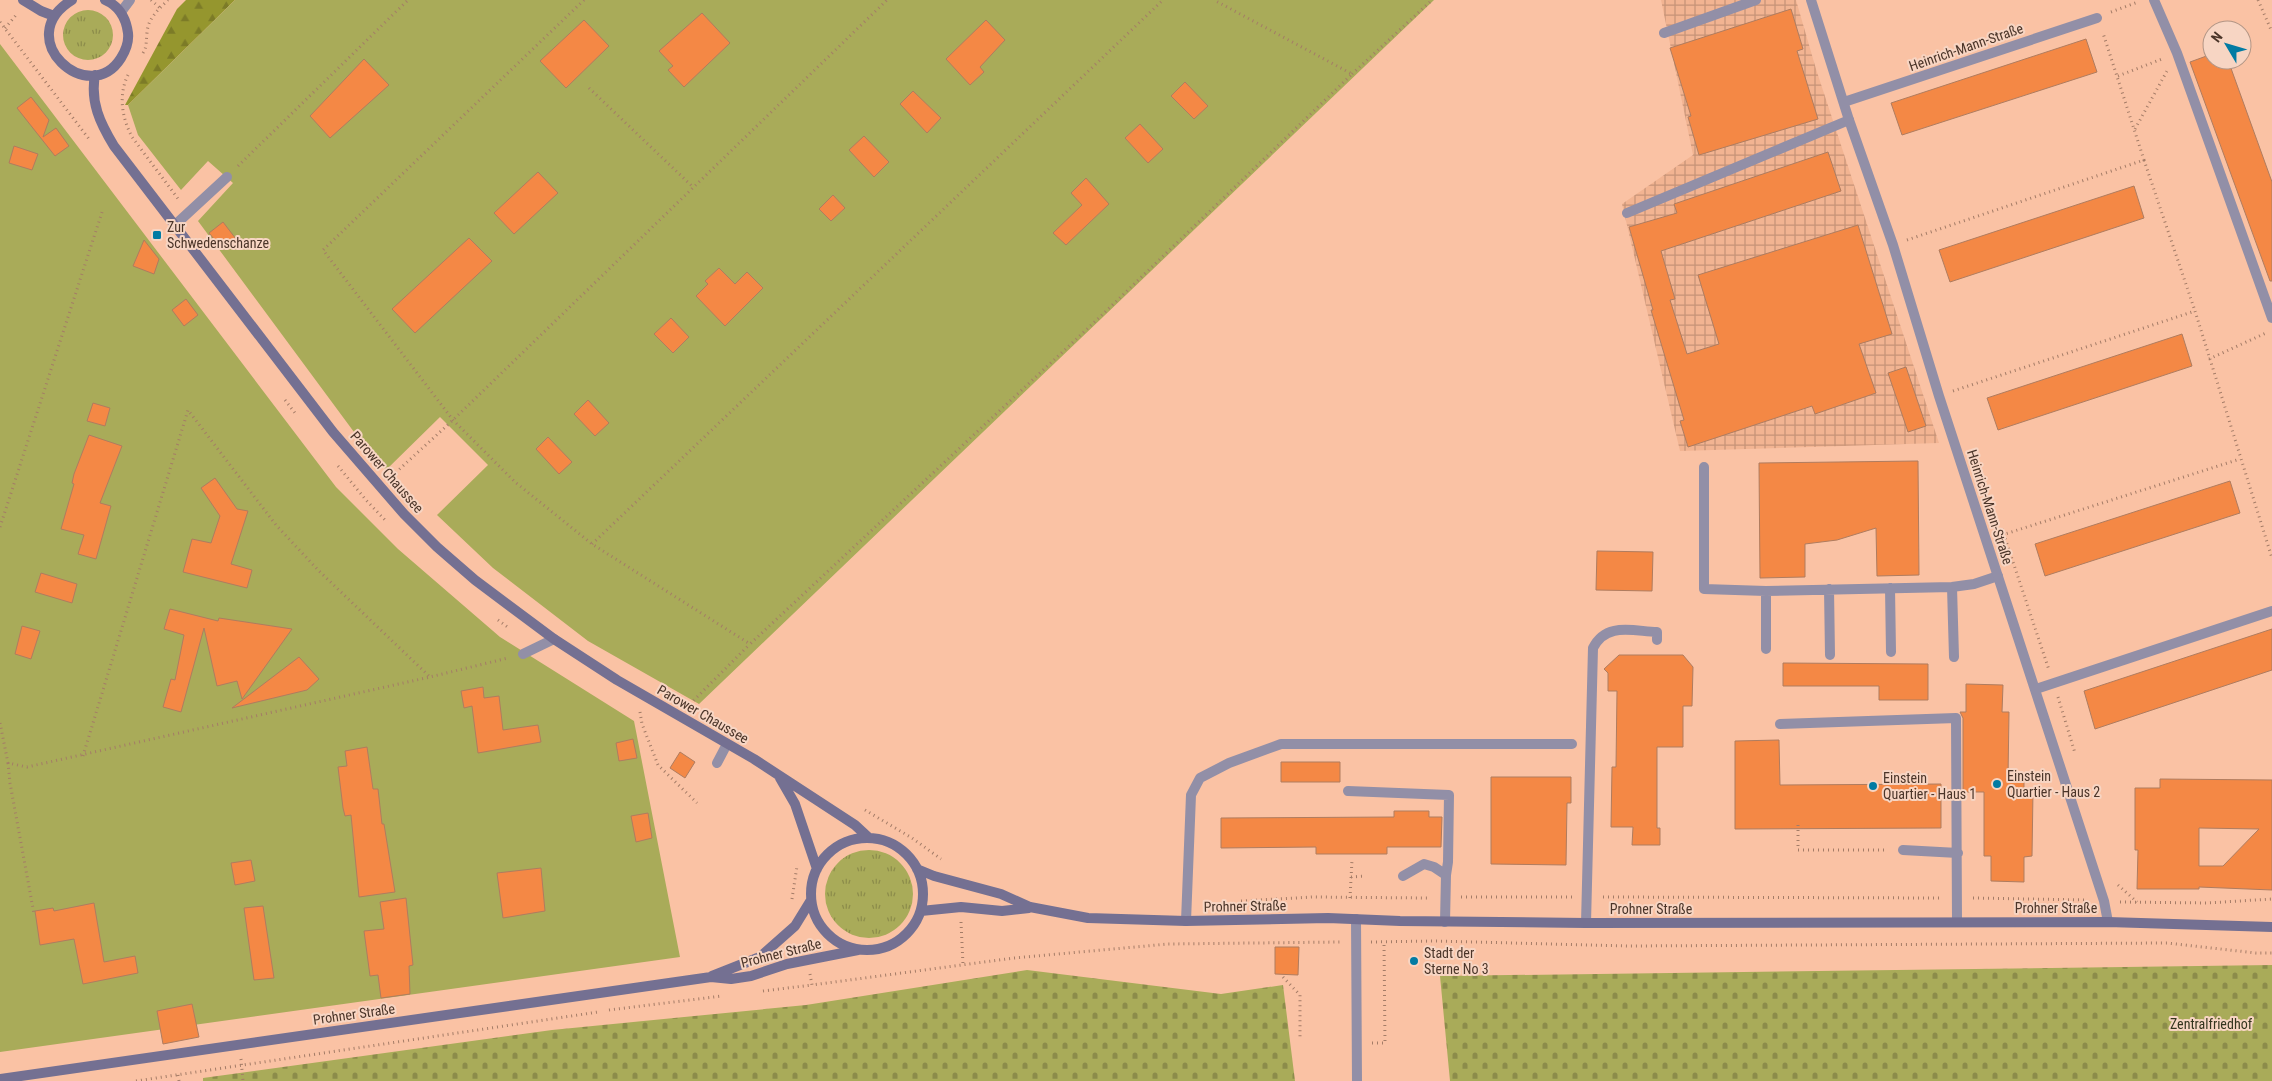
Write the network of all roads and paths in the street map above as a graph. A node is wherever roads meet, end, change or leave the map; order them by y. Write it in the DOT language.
graph roads {
  1 [pos="23,0"];
  2 [pos="72,0"];
  3 [pos="105,0"];
  4 [pos="130,0"];
  5 [pos="151,0"];
  6 [pos="168,0"];
  7 [pos="408,0"];
  8 [pos="584,0"];
  9 [pos="887,0"];
  10 [pos="1163,0"];
  11 [pos="1214,0"];
  12 [pos="1432,0"];
  13 [pos="1756,0"];
  14 [pos="1811,0"];
  15 [pos="2143,0"];
  16 [pos="2154,0"];
  17 [pos="2258,0"];
  18 [pos="121,12"];
  19 [pos="54,16"];
  20 [pos="2097,18"];
  21 [pos="0,22"];
  22 [pos="2272,32"];
  23 [pos="1664,33"];
  24 [pos="2176,53"];
  25 [pos="1352,74"];
  26 [pos="95,75"];
  27 [pos="2118,76"];
  28 [pos="589,88"];
  29 [pos="1844,102"];
  30 [pos="122,107"];
  31 [pos="72,115"];
  32 [pos="1849,120"];
  33 [pos="2135,130"];
  34 [pos="2144,160"];
  35 [pos="227,178"];
  36 [pos="694,188"];
  37 [pos="103,210"];
  38 [pos="189,213"];
  39 [pos="1627,213"];
  40 [pos="175,225"];
  41 [pos="1893,245"];
  42 [pos="2195,311"];
  43 [pos="2272,318"];
  44 [pos="2272,330"];
  45 [pos="2209,358"];
  46 [pos="1939,396"];
  47 [pos="453,420"];
  48 [pos="2240,459"];
  49 [pos="1704,467"];
  50 [pos="381,487"];
  51 [pos="366,500"];
  52 [pos="0,527"];
  53 [pos="1986,541"];
  54 [pos="592,544"];
  55 [pos="2272,558"];
  56 [pos="1998,576"];
  57 [pos="1952,587"];
  58 [pos="1890,588"];
  59 [pos="1829,589"];
  60 [pos="1766,591"];
  61 [pos="2272,611"];
  62 [pos="554,639"];
  63 [pos="1657,640"];
  64 [pos="750,644"];
  65 [pos="1766,649"];
  66 [pos="1891,652"];
  67 [pos="523,654"];
  68 [pos="1830,655"];
  69 [pos="1954,657"];
  70 [pos="430,677"];
  71 [pos="2036,689"];
  72 [pos="640,712"];
  73 [pos="681,717"];
  74 [pos="0,723"];
  75 [pos="1780,724"];
  76 [pos="727,744"];
  77 [pos="1572,744"];
  78 [pos="83,756"];
  79 [pos="8,763"];
  80 [pos="717,763"];
  81 [pos="779,776"];
  82 [pos="1348,792"];
  83 [pos="697,804"];
  84 [pos="840,815"];
  85 [pos="1798,825"];
  86 [pos="869,838"];
  87 [pos="1903,850"];
  88 [pos="1958,853"];
  89 [pos="1352,860"];
  90 [pos="948,862"];
  91 [pos="797,863"];
  92 [pos="917,869"];
  93 [pos="816,870"];
  94 [pos="1365,876"];
  95 [pos="1403,876"];
  96 [pos="1446,876"];
  97 [pos="1351,877"];
  98 [pos="1445,897"];
  99 [pos="1588,897"];
  100 [pos="1350,898"];
  101 [pos="1958,898"];
  102 [pos="2272,899"];
  103 [pos="811,900"];
  104 [pos="2104,901"];
  105 [pos="1236,902"];
  106 [pos="1030,907"];
  107 [pos="921,911"];
  108 [pos="34,914"];
  109 [pos="1356,919"];
  110 [pos="1186,921"];
  111 [pos="1957,921"];
  112 [pos="1445,922"];
  113 [pos="2108,922"];
  114 [pos="1586,923"];
  115 [pos="795,926"];
  116 [pos="2272,927"];
  117 [pos="1356,942"];
  118 [pos="1384,942"];
  119 [pos="858,950"];
  120 [pos="2272,953"];
  121 [pos="808,959"];
  122 [pos="711,976"];
  123 [pos="1283,977"];
  124 [pos="812,985"];
  125 [pos="754,992"];
  126 [pos="724,996"];
  127 [pos="1300,1040"];
  128 [pos="1356,1043"];
  129 [pos="178,1075"];
  130 [pos="0,1079"];
  131 [pos="136,1081"];
  132 [pos="179,1081"];
  133 [pos="1357,1081"];
  1 -- 19 [label="main road"];
  2 -- 19 [label="main road"];
  3 -- 18 [label="main road"];
  4 -- 18 [label="street"];
  5 -- 6 [label="path"];
  7 -- 35 [label="path"];
  8 -- 47 [label="path"];
  9 -- 36 [label="path"];
  10 -- 54 [label="path"];
  11 -- 25 [label="path"];
  12 -- 25 [label="path"];
  13 -- 23 [label="street"];
  14 -- 29 [label="street, Heinrich-Mann-Straße"];
  15 -- 20 [label="path"];
  16 -- 24 [label="street"];
  17 -- 22 [label="path"];
  18 -- 26 [label="main road"];
  19 -- 26 [label="main road"];
  20 -- 27 [label="path"];
  20 -- 29 [label="street, Heinrich-Mann-Straße"];
  21 -- 31 [label="path"];
  24 -- 27 [label="path"];
  24 -- 33 [label="path"];
  24 -- 43 [label="street"];
  25 -- 64 [label="path"];
  26 -- 40 [label="main road, Parower Chaussee"];
  27 -- 33 [label="path"];
  28 -- 36 [label="path"];
  29 -- 32 [label="street, Heinrich-Mann-Straße"];
  30 -- 38 [label="path"];
  32 -- 39 [label="street"];
  32 -- 41 [label="street, Heinrich-Mann-Straße"];
  33 -- 34 [label="path"];
  34 -- 41 [label="path"];
  34 -- 42 [label="path"];
  35 -- 38 [label="street"];
  36 -- 47 [label="path"];
  37 -- 52 [label="path"];
  38 -- 40 [label="street"];
  40 -- 50 [label="main road, Parower Chaussee"];
  41 -- 46 [label="street, Heinrich-Mann-Straße"];
  42 -- 45 [label="path"];
  42 -- 46 [label="path"];
  44 -- 45 [label="path"];
  45 -- 48 [label="path"];
  46 -- 53 [label="street, Heinrich-Mann-Straße"];
  47 -- 50 [label="path"];
  47 -- 54 [label="path"];
  48 -- 53 [label="path"];
  48 -- 55 [label="path"];
  49 -- 60 [label="street"];
  50 -- 51 [label="path"];
  50 -- 62 [label="main road, Parower Chaussee"];
  53 -- 56 [label="street, Heinrich-Mann-Straße"];
  54 -- 64 [label="path"];
  56 -- 57 [label="street"];
  56 -- 71 [label="street, Heinrich-Mann-Straße"];
  57 -- 58 [label="street"];
  57 -- 69 [label="street"];
  58 -- 59 [label="street"];
  58 -- 66 [label="street"];
  59 -- 60 [label="street"];
  59 -- 68 [label="street"];
  60 -- 65 [label="street"];
  61 -- 71 [label="street"];
  62 -- 67 [label="street"];
  62 -- 73 [label="main road, Parower Chaussee"];
  63 -- 99 [label="street"];
  64 -- 73 [label="path"];
  67 -- 70 [label="path"];
  70 -- 78 [label="path"];
  70 -- 78 [label="path"];
  71 -- 104 [label="street, Heinrich-Mann-Straße"];
  72 -- 83 [label="path"];
  73 -- 76 [label="main road, Parower Chaussee"];
  74 -- 79 [label="path"];
  75 -- 88 [label="street"];
  76 -- 80 [label="street"];
  76 -- 81 [label="main road, Parower Chaussee"];
  77 -- 110 [label="street"];
  78 -- 79 [label="path"];
  79 -- 108 [label="path"];
  81 -- 84 [label="main road, Parower Chaussee"];
  81 -- 93 [label="main road, Parower Chaussee"];
  82 -- 96 [label="street"];
  84 -- 86 [label="main road, Parower Chaussee"];
  84 -- 90 [label="path"];
  85 -- 87 [label="path"];
  86 -- 92 [label="main road, Parower Chaussee"];
  86 -- 93 [label="main road, Parower Chaussee"];
  87 -- 88 [label="street"];
  88 -- 101 [label="street"];
  89 -- 97 [label="path"];
  91 -- 115 [label="path"];
  92 -- 106 [label="main road, Prohner Straße"];
  92 -- 107 [label="main road, Parower Chaussee"];
  93 -- 103 [label="main road, Parower Chaussee"];
  94 -- 97 [label="path"];
  95 -- 96 [label="street"];
  96 -- 98 [label="street"];
  97 -- 100 [label="path"];
  98 -- 99 [label="path"];
  98 -- 100 [label="path"];
  98 -- 112 [label="street"];
  99 -- 101 [label="path"];
  99 -- 114 [label="street"];
  100 -- 105 [label="path"];
  101 -- 104 [label="path"];
  101 -- 111 [label="street"];
  102 -- 104 [label="path"];
  103 -- 115 [label="main road, Prohner Straße"];
  103 -- 119 [label="main road, Parower Chaussee"];
  104 -- 113 [label="street, Heinrich-Mann-Straße"];
  106 -- 107 [label="main road, Prohner Straße"];
  106 -- 110 [label="main road, Prohner Straße"];
  107 -- 119 [label="main road"];
  109 -- 110 [label="main road, Prohner Straße"];
  109 -- 112 [label="main road, Prohner Straße"];
  109 -- 117 [label="street"];
  111 -- 113 [label="main road, Prohner Straße"];
  111 -- 114 [label="main road, Prohner Straße"];
  112 -- 114 [label="main road, Prohner Straße"];
  113 -- 116 [label="main road, Prohner Straße"];
  115 -- 122 [label="main road, Prohner Straße"];
  117 -- 118 [label="path"];
  117 -- 124 [label="path"];
  117 -- 128 [label="street"];
  118 -- 120 [label="path"];
  118 -- 128 [label="path"];
  119 -- 121 [label="main road, Prohner Straße"];
  121 -- 122 [label="main road, Prohner Straße"];
  121 -- 124 [label="path"];
  122 -- 130 [label="main road, Prohner Straße"];
  123 -- 127 [label="path"];
  124 -- 125 [label="path"];
  126 -- 129 [label="path"];
  128 -- 133 [label="street"];
  129 -- 131 [label="path"];
  129 -- 132 [label="path"];
}
